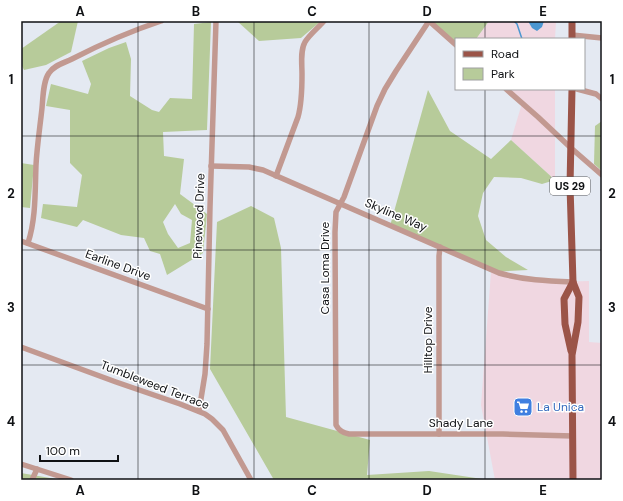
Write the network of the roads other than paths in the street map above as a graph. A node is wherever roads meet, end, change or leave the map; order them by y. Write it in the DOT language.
graph roads {
  1 [pos="161,21"];
  2 [pos="216,21"];
  3 [pos="324,21"];
  4 [pos="429,21"];
  5 [pos="572,21"];
  6 [pos="572,37"];
  7 [pos="602,38"];
  8 [pos="455,44"];
  9 [pos="507,90"];
  10 [pos="572,90"];
  11 [pos="580,90"];
  12 [pos="602,99"];
  13 [pos="571,148"];
  14 [pos="211,166"];
  15 [pos="602,175"];
  16 [pos="276,176"];
  17 [pos="340,203"];
  18 [pos="21,241"];
  19 [pos="28,243"];
  20 [pos="440,247"];
  21 [pos="573,282"];
  22 [pos="208,309"];
  23 [pos="21,347"];
  24 [pos="572,355"];
  25 [pos="198,411"];
  26 [pos="349,434"];
  27 [pos="439,434"];
  28 [pos="572,436"];
  29 [pos="21,464"];
  30 [pos="37,469"];
  31 [pos="32,480"];
  32 [pos="71,480"];
  33 [pos="251,480"];
  34 [pos="573,480"];
  1 -- 19 [label="street"];
  2 -- 14 [label="street, Pinewood Drive"];
  3 -- 16 [label="street"];
  4 -- 8 [label="street"];
  4 -- 17 [label="street, Casa Loma Drive"];
  5 -- 6 [label="main road"];
  6 -- 7 [label="street"];
  9 -- 13 [label="street"];
  10 -- 13 [label="main road, US 29"];
  11 -- 12 [label="street"];
  13 -- 15 [label="street"];
  13 -- 21 [label="main road, US 29"];
  14 -- 16 [label="street, Skyline Way"];
  14 -- 22 [label="street, Pinewood Drive"];
  16 -- 17 [label="street, Skyline Way"];
  17 -- 20 [label="street, Skyline Way"];
  17 -- 26 [label="street, Casa Loma Drive"];
  18 -- 19 [label="street, Earline Drive"];
  19 -- 22 [label="street, Earline Drive"];
  20 -- 21 [label="street, Skyline Way"];
  20 -- 27 [label="street, Hilltop Drive"];
  21 -- 24 [label="main road, US 29"];
  21 -- 24 [label="main road, US 29"];
  22 -- 25 [label="street, Pinewood Drive"];
  23 -- 25 [label="street, Tumbleweed Terrace"];
  24 -- 28 [label="main road, US 29"];
  25 -- 33 [label="street, Tumbleweed Terrace"];
  26 -- 27 [label="street, Shady Lane"];
  27 -- 28 [label="street, Shady Lane"];
  28 -- 34 [label="main road, US 29"];
  29 -- 30 [label="street"];
  30 -- 31 [label="street"];
  30 -- 32 [label="street"];
}
